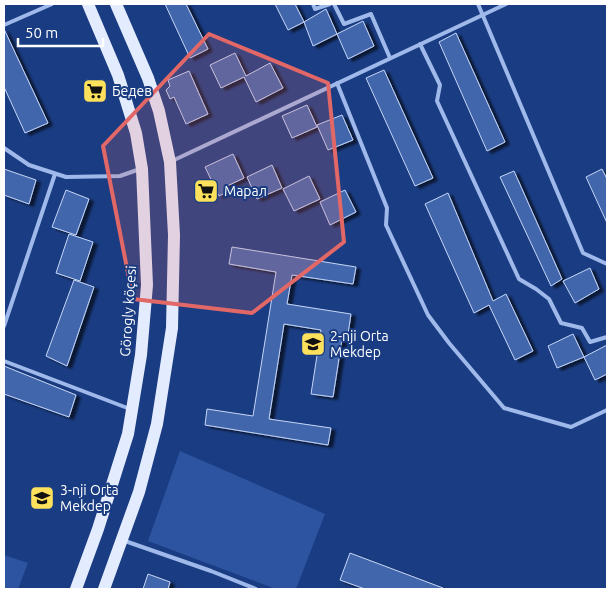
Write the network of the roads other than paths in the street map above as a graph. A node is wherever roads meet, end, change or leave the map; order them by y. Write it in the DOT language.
graph roads {
  1 [pos="52,4"];
  2 [pos="88,4"];
  3 [pos="116,4"];
  4 [pos="313,4"];
  5 [pos="330,4"];
  6 [pos="334,4"];
  7 [pos="478,4"];
  8 [pos="506,4"];
  9 [pos="483,14"];
  10 [pos="4,25"];
  11 [pos="420,44"];
  12 [pos="390,58"];
  13 [pos="337,83"];
  14 [pos="4,148"];
  15 [pos="170,162"];
  16 [pos="142,169"];
  17 [pos="55,174"];
  18 [pos="607,264"];
  19 [pos="4,326"];
  20 [pos="607,336"];
  21 [pos="4,361"];
  22 [pos="132,410"];
  23 [pos="607,410"];
  24 [pos="123,540"];
  25 [pos="76,589"];
  26 [pos="104,589"];
  27 [pos="256,589"];
  1 -- 10 [label="lane"];
  2 -- 16 [label="main road, Görogly köçesi"];
  3 -- 15 [label="main road"];
  4 -- 5 [label="lane"];
  6 -- 12 [label="lane"];
  7 -- 9 [label="lane"];
  8 -- 9 [label="lane"];
  9 -- 11 [label="lane"];
  9 -- 18 [label="lane"];
  11 -- 12 [label="lane"];
  11 -- 20 [label="lane"];
  12 -- 13 [label="lane"];
  13 -- 15 [label="lane"];
  13 -- 23 [label="lane"];
  14 -- 17 [label="lane"];
  15 -- 24 [label="main road"];
  16 -- 17 [label="lane"];
  16 -- 22 [label="main road, Görogly köçesi"];
  17 -- 19 [label="lane"];
  21 -- 22 [label="lane"];
  22 -- 25 [label="main road, Görogly köçesi"];
  24 -- 26 [label="main road"];
  24 -- 27 [label="lane"];
}
